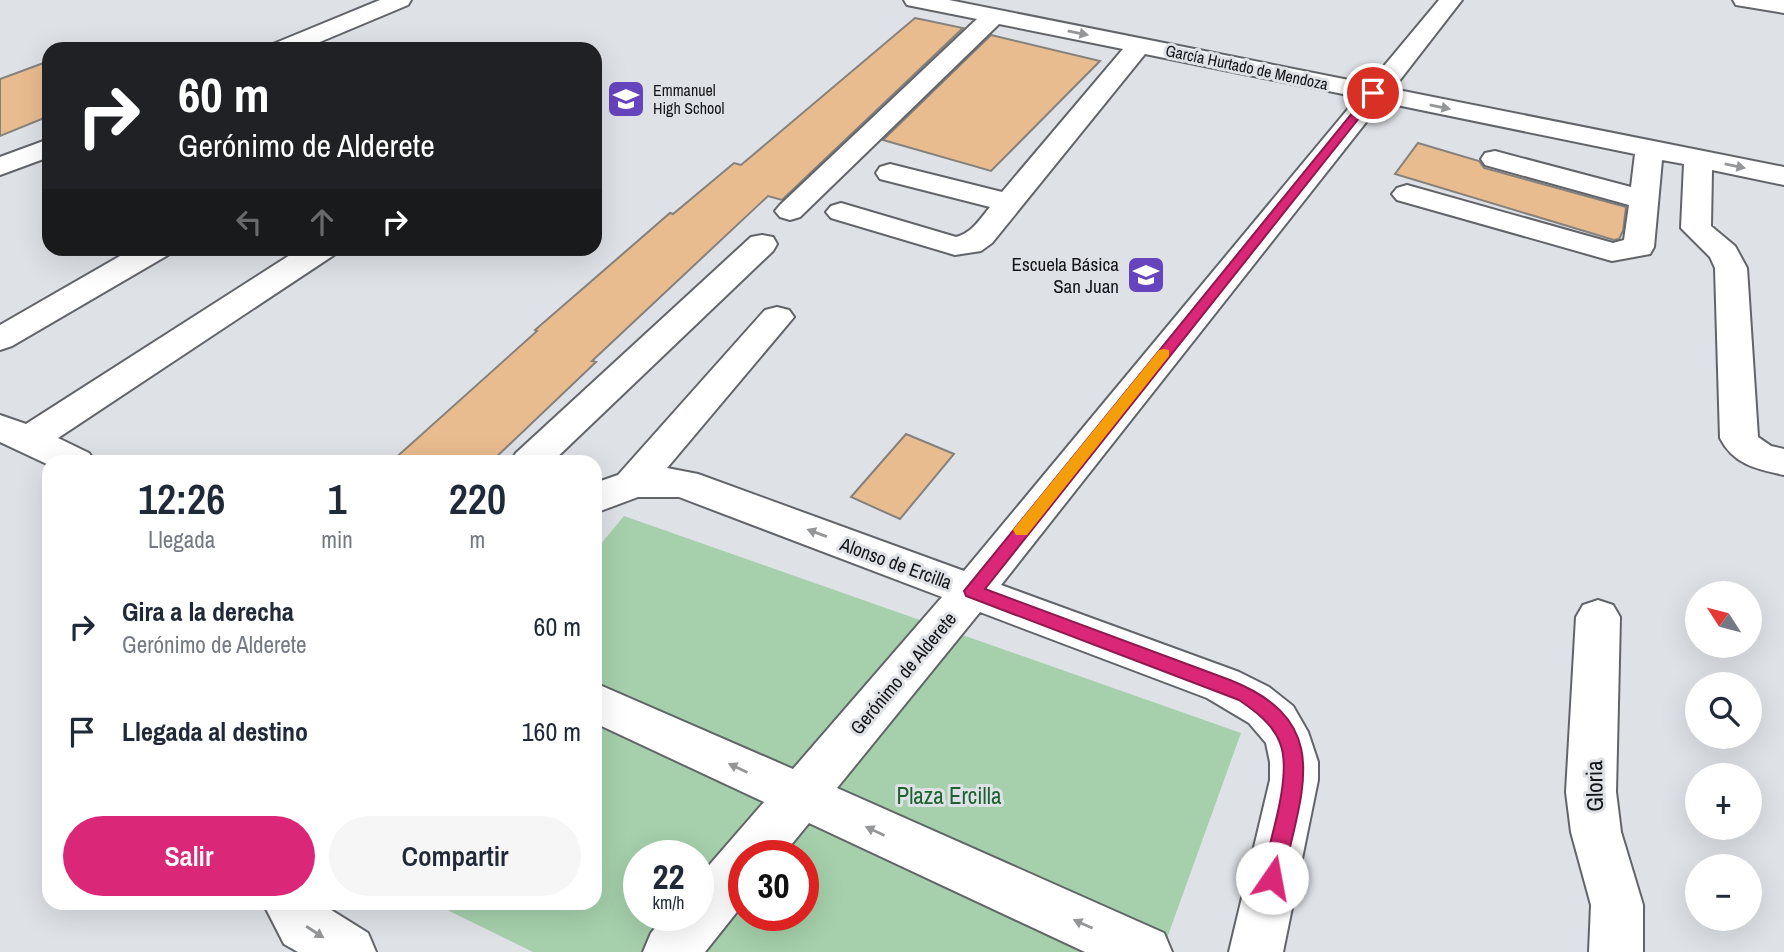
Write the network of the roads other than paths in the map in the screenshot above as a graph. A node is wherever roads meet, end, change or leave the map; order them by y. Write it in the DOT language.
graph roads {
  1 [pos="400,0"];
  2 [pos="915,0"];
  3 [pos="1451,0"];
  4 [pos="1744,0"];
  5 [pos="1055,6"];
  6 [pos="1784,6"];
  7 [pos="994,16"];
  8 [pos="1038,25"];
  9 [pos="299,42"];
  10 [pos="1139,46"];
  11 [pos="1373,93"];
  12 [pos="1648,149"];
  13 [pos="42,150"];
  14 [pos="1698,158"];
  15 [pos="1495,159"];
  16 [pos="0,167"];
  17 [pos="890,173"];
  18 [pos="1784,176"];
  19 [pos="1407,194"];
  20 [pos="1644,200"];
  21 [pos="1009,203"];
  22 [pos="790,211"];
  23 [pos="841,212"];
  24 [pos="762,244"];
  25 [pos="143,256"];
  26 [pos="310,256"];
  27 [pos="777,317"];
  28 [pos="0,339"];
  29 [pos="15,434"];
  30 [pos="61,455"];
  31 [pos="536,455"];
  32 [pos="1784,462"];
  33 [pos="632,484"];
  34 [pos="602,496"];
  35 [pos="972,591"];
  36 [pos="1598,617"];
  37 [pos="602,705"];
  38 [pos="800,797"];
  39 [pos="764,840"];
  40 [pos="728,882"];
  41 [pos="293,910"];
  42 [pos="349,952"];
  43 [pos="670,952"];
  44 [pos="1145,952"];
  45 [pos="1256,952"];
  46 [pos="1616,952"];
  1 -- 9 [label="street"];
  2 -- 7 [label="street, García Hurtado de Mendoza"];
  3 -- 11 [label="street, Gerónimo de Alderete"];
  4 -- 6 [label="street"];
  5 -- 8 [label="street"];
  7 -- 8 [label="street, García Hurtado de Mendoza"];
  7 -- 22 [label="street"];
  8 -- 10 [label="street, García Hurtado de Mendoza, one-way"];
  10 -- 11 [label="street, García Hurtado de Mendoza"];
  10 -- 21 [label="street"];
  11 -- 12 [label="street, García Hurtado de Mendoza, one-way"];
  11 -- 35 [label="street, Gerónimo de Alderete"];
  12 -- 14 [label="street, García Hurtado de Mendoza"];
  12 -- 20 [label="street"];
  13 -- 16 [label="street"];
  14 -- 18 [label="street, García Hurtado de Mendoza, one-way"];
  14 -- 32 [label="street"];
  15 -- 20 [label="street"];
  17 -- 21 [label="street"];
  19 -- 20 [label="street"];
  21 -- 23 [label="street"];
  24 -- 31 [label="street"];
  25 -- 28 [label="street"];
  26 -- 29 [label="street"];
  27 -- 33 [label="street"];
  29 -- 30 [label="street"];
  33 -- 34 [label="street, Alonso de Ercilla"];
  35 -- 33 [label="street, Alonso de Ercilla, one-way"];
  35 -- 38 [label="street, Gerónimo de Alderete"];
  35 -- 45 [label="street, Alonso de Ercilla"];
  36 -- 46 [label="street, Gloria"];
  38 -- 37 [label="street, one-way"];
  38 -- 39 [label="street, Gerónimo de Alderete"];
  44 -- 38 [label="street, one-way"];
  40 -- 43 [label="street"];
  41 -- 42 [label="street, one-way"];
}
